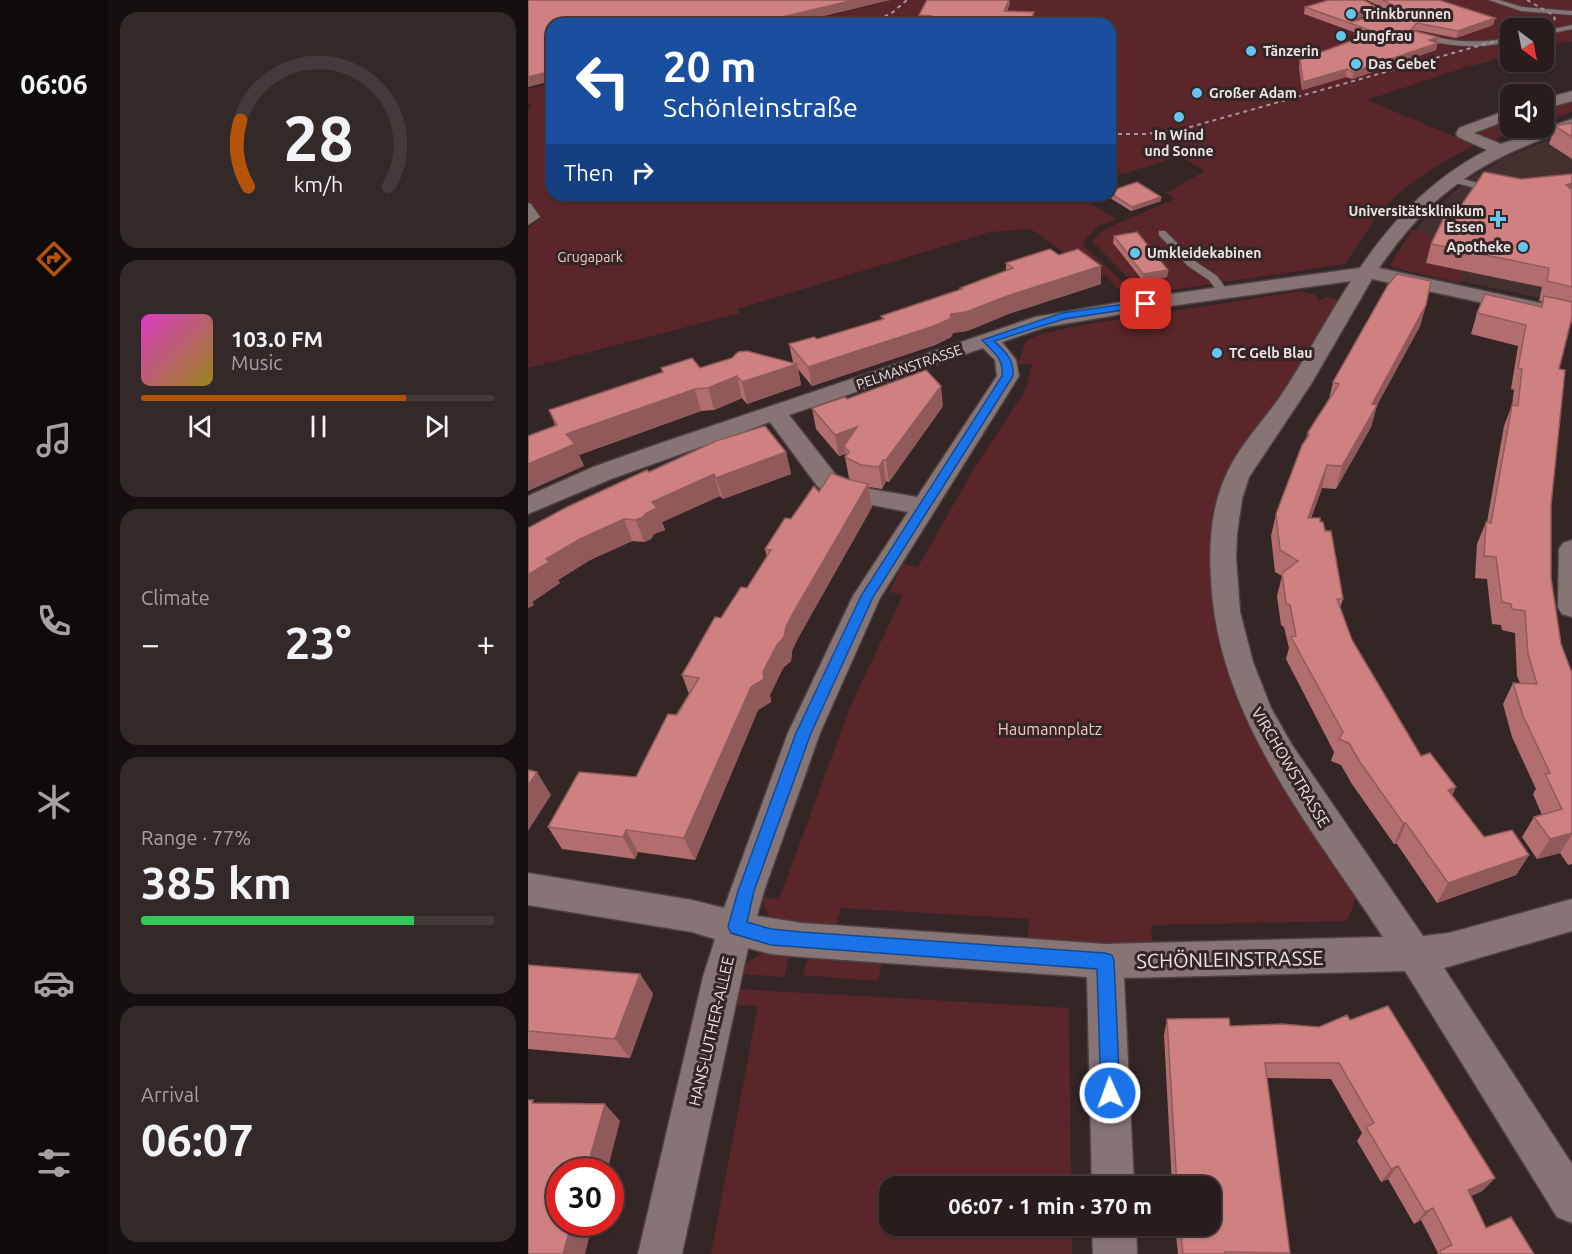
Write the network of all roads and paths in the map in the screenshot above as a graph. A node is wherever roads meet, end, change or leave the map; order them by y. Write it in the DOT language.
graph roads {
  1 [pos="1357,0"];
  2 [pos="1492,0"];
  3 [pos="1572,13"];
  4 [pos="1382,15"];
  5 [pos="1390,18"];
  6 [pos="1359,23"];
  7 [pos="1572,27"];
  8 [pos="1554,31"];
  9 [pos="1415,34"];
  10 [pos="1482,35"];
  11 [pos="1500,41"];
  12 [pos="1450,44"];
  13 [pos="1572,96"];
  14 [pos="1554,101"];
  15 [pos="1500,118"];
  16 [pos="1572,124"];
  17 [pos="1501,150"];
  18 [pos="1451,179"];
  19 [pos="1502,191"];
  20 [pos="528,206"];
  21 [pos="528,222"];
  22 [pos="1162,233"];
  23 [pos="1365,273"];
  24 [pos="1224,292"];
  25 [pos="1572,316"];
  26 [pos="987,340"];
  27 [pos="775,413"];
  28 [pos="528,506"];
  29 [pos="924,507"];
  30 [pos="1572,549"];
  31 [pos="1572,608"];
  32 [pos="528,889"];
  33 [pos="1572,915"];
  34 [pos="737,927"];
  35 [pos="1415,954"];
  36 [pos="1105,961"];
  37 [pos="1113,1176"];
  38 [pos="1572,1202"];
  39 [pos="1114,1236"];
  40 [pos="660,1254"];
  41 [pos="1115,1254"];
  1 -- 4 [label="lane"];
  2 -- 3 [label="lane"];
  4 -- 5 [label="lane"];
  4 -- 6 [label="lane"];
  7 -- 8 [label="lane"];
  9 -- 12 [label="lane"];
  10 -- 12 [label="lane"];
  11 -- 12 [label="lane"];
  13 -- 14 [label="street"];
  15 -- 17 [label="street"];
  16 -- 17 [label="street, VIRCHOWSTRASSE"];
  17 -- 18 [label="street, VIRCHOWSTRASSE"];
  18 -- 19 [label="lane"];
  18 -- 23 [label="street, VIRCHOWSTRASSE"];
  20 -- 21 [label="lane"];
  22 -- 24 [label="lane"];
  23 -- 24 [label="street, PELMANSTRASSE"];
  23 -- 25 [label="street, PELMANSTRASSE"];
  23 -- 35 [label="street, VIRCHOWSTRASSE"];
  24 -- 26 [label="street, PELMANSTRASSE"];
  26 -- 27 [label="street, PELMANSTRASSE"];
  26 -- 29 [label="street, HANS-LUTHER-ALLEE"];
  27 -- 28 [label="street, PELMANSTRASSE"];
  27 -- 29 [label="street"];
  29 -- 34 [label="street, HANS-LUTHER-ALLEE"];
  30 -- 31 [label="street"];
  32 -- 34 [label="street, SCHÖNLEINSTRASSE"];
  33 -- 35 [label="street, SCHÖNLEINSTRASSE"];
  34 -- 36 [label="street, SCHÖNLEINSTRASSE"];
  34 -- 40 [label="street, HANS-LUTHER-ALLEE"];
  35 -- 36 [label="street, SCHÖNLEINSTRASSE"];
  35 -- 38 [label="street, VIRCHOWSTRASSE"];
  36 -- 37 [label="street"];
  39 -- 41 [label="street"];
}
